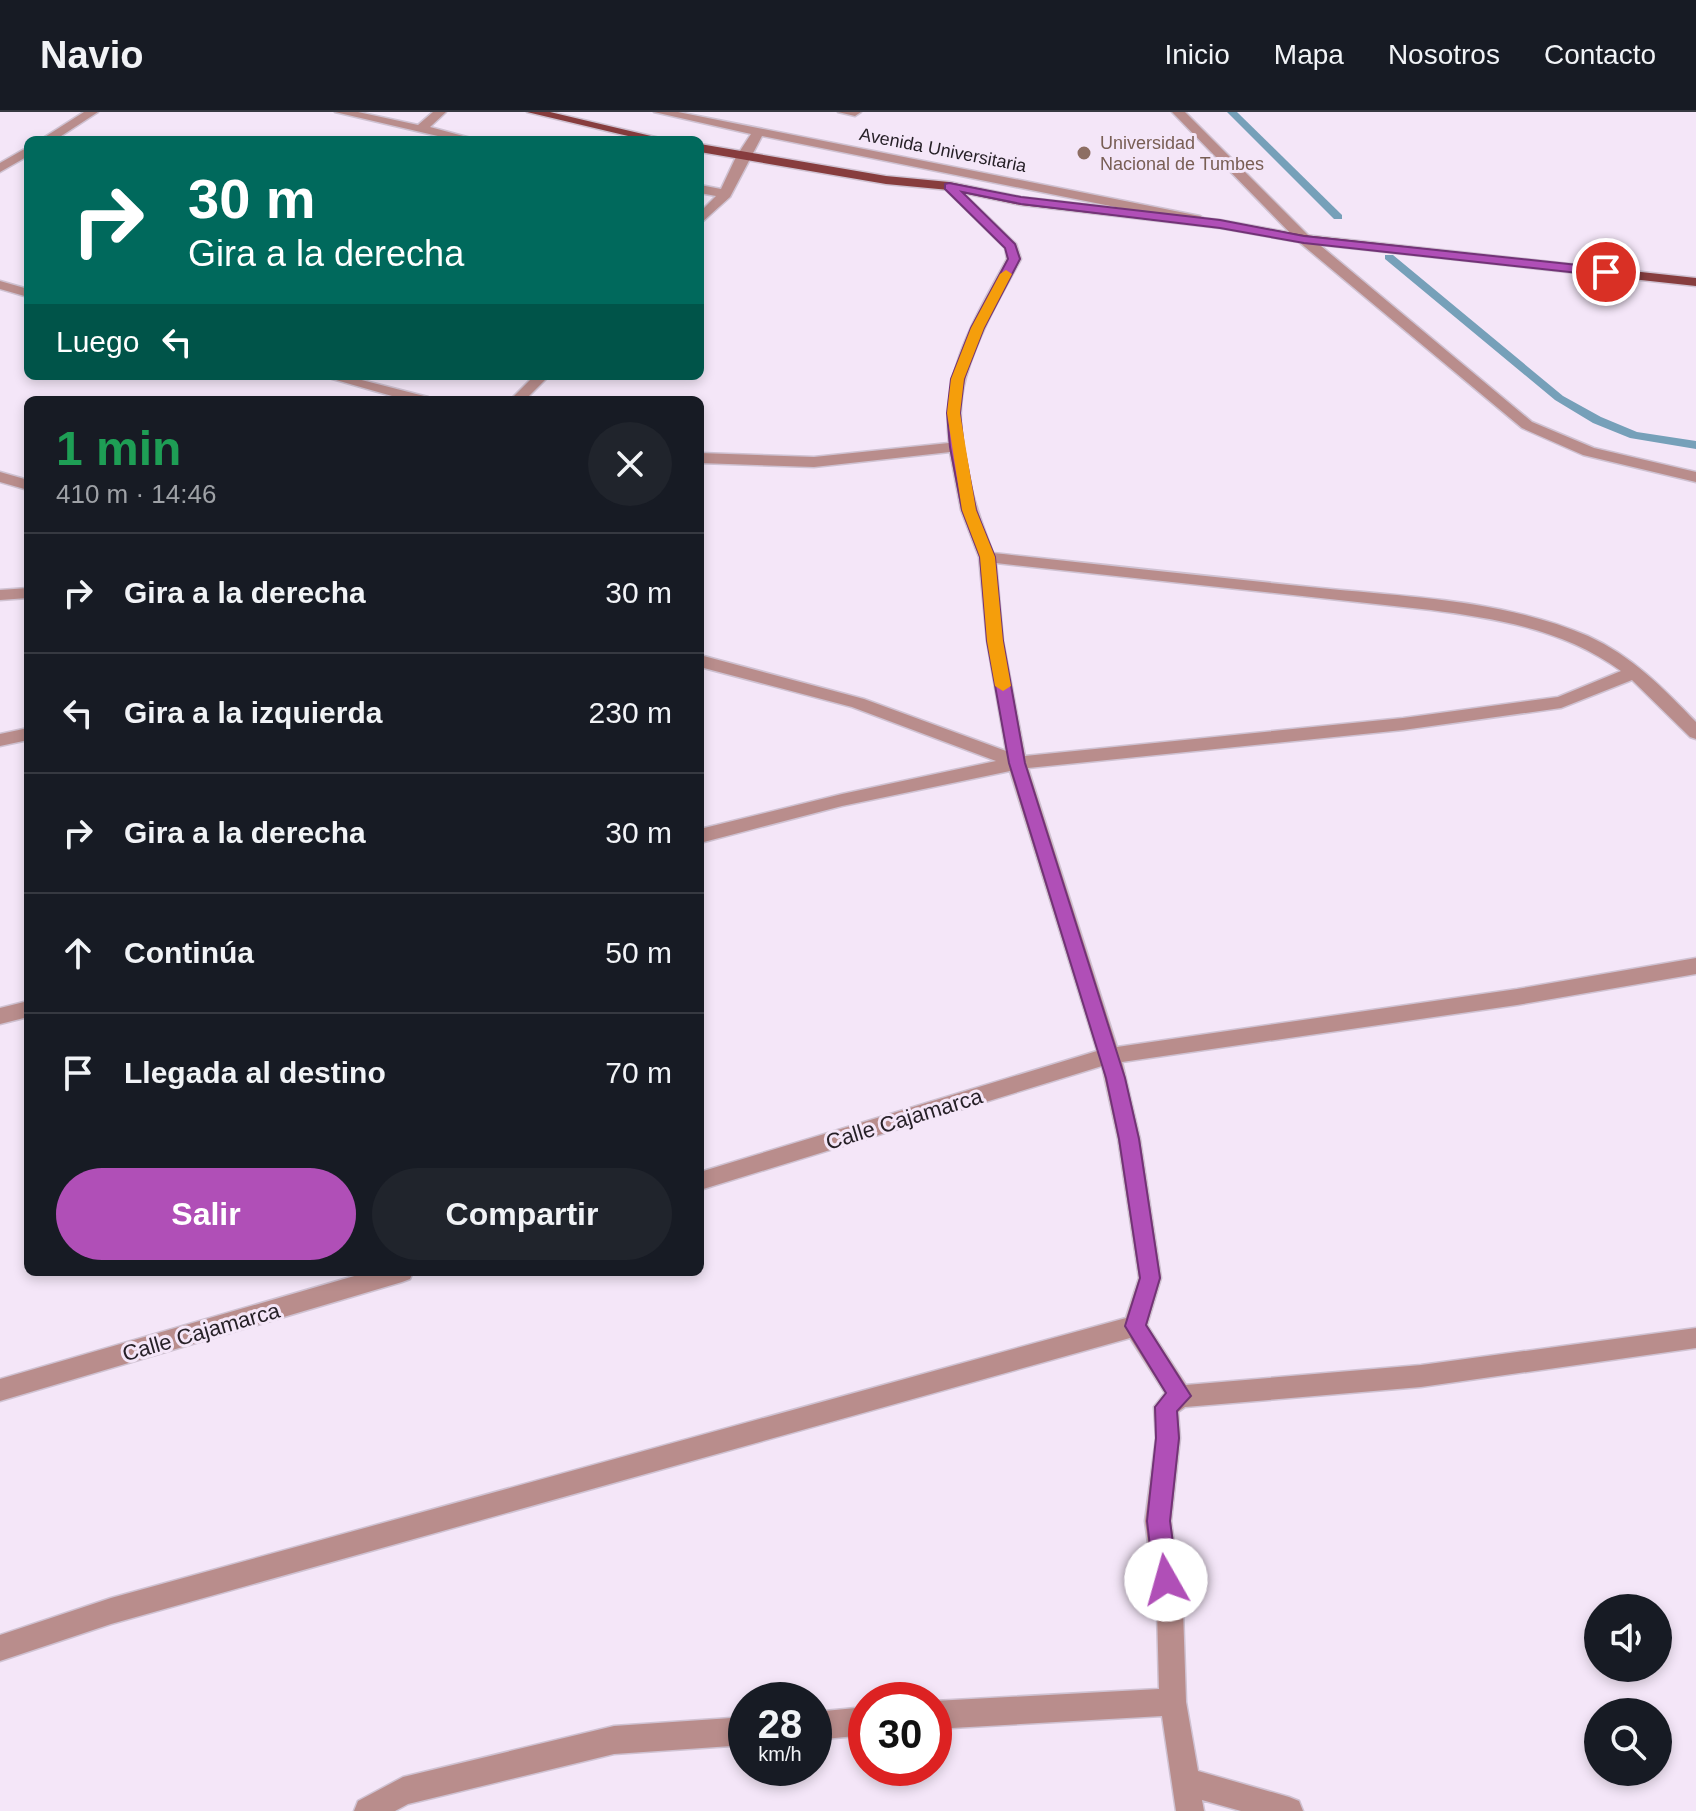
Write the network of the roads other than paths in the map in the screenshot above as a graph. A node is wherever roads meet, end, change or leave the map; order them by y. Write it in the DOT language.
graph roads {
  1 [pos="92,112"];
  2 [pos="341,112"];
  3 [pos="440,112"];
  4 [pos="533,112"];
  5 [pos="660,112"];
  6 [pos="844,112"];
  7 [pos="855,112"];
  8 [pos="1178,112"];
  9 [pos="421,129"];
  10 [pos="758,133"];
  11 [pos="53,136"];
  12 [pos="453,136"];
  13 [pos="644,136"];
  14 [pos="704,149"];
  15 [pos="0,151"];
  16 [pos="24,155"];
  17 [pos="24,156"];
  18 [pos="742,157"];
  19 [pos="0,168"];
  20 [pos="949,186"];
  21 [pos="704,190"];
  22 [pos="725,194"];
  23 [pos="704,216"];
  24 [pos="1220,224"];
  25 [pos="1304,239"];
  26 [pos="1696,282"];
  27 [pos="0,285"];
  28 [pos="24,292"];
  29 [pos="343,380"];
  30 [pos="381,380"];
  31 [pos="538,380"];
  32 [pos="372,388"];
  33 [pos="406,396"];
  34 [pos="521,396"];
  35 [pos="957,447"];
  36 [pos="704,458"];
  37 [pos="0,477"];
  38 [pos="1696,477"];
  39 [pos="24,484"];
  40 [pos="987,557"];
  41 [pos="24,593"];
  42 [pos="0,595"];
  43 [pos="704,662"];
  44 [pos="1636,672"];
  45 [pos="1696,733"];
  46 [pos="24,735"];
  47 [pos="0,740"];
  48 [pos="1017,763"];
  49 [pos="704,835"];
  50 [pos="1696,966"];
  51 [pos="24,1010"];
  52 [pos="0,1016"];
  53 [pos="1109,1056"];
  54 [pos="704,1180"];
  55 [pos="388,1276"];
  56 [pos="1135,1326"];
  57 [pos="1696,1338"];
  58 [pos="0,1390"];
  59 [pos="1180,1396"];
  60 [pos="0,1648"];
  61 [pos="1173,1702"];
  62 [pos="952,1714"];
  63 [pos="728,1732"];
  64 [pos="1185,1781"];
  65 [pos="368,1811"];
  66 [pos="1190,1811"];
  67 [pos="1289,1811"];
  1 -- 11 [label="street"];
  2 -- 9 [label="street"];
  3 -- 9 [label="street"];
  4 -- 13 [label="main road"];
  5 -- 10 [label="street, Avenida Universitaria"];
  6 -- 7 [label="street"];
  8 -- 25 [label="street"];
  9 -- 12 [label="street"];
  10 -- 18 [label="street"];
  10 -- 24 [label="street, Avenida Universitaria"];
  14 -- 18 [label="main road"];
  15 -- 16 [label="street"];
  17 -- 19 [label="street"];
  18 -- 20 [label="main road"];
  18 -- 22 [label="street"];
  20 -- 24 [label="main road"];
  20 -- 35 [label="street"];
  21 -- 22 [label="street"];
  22 -- 23 [label="street"];
  24 -- 25 [label="main road"];
  25 -- 26 [label="main road"];
  25 -- 38 [label="street"];
  27 -- 28 [label="street"];
  29 -- 32 [label="street"];
  30 -- 32 [label="street"];
  31 -- 34 [label="street"];
  32 -- 33 [label="street"];
  35 -- 36 [label="street"];
  35 -- 40 [label="street"];
  37 -- 39 [label="street"];
  40 -- 44 [label="street"];
  40 -- 48 [label="street"];
  41 -- 42 [label="street"];
  43 -- 48 [label="street"];
  44 -- 45 [label="street"];
  44 -- 48 [label="street"];
  46 -- 47 [label="street"];
  48 -- 49 [label="street"];
  48 -- 53 [label="street"];
  50 -- 53 [label="street, Calle Cajamarca"];
  51 -- 52 [label="street"];
  53 -- 54 [label="street, Calle Cajamarca"];
  53 -- 56 [label="street"];
  55 -- 58 [label="street, Calle Cajamarca"];
  56 -- 59 [label="street"];
  56 -- 60 [label="street"];
  57 -- 59 [label="street"];
  59 -- 61 [label="street"];
  61 -- 62 [label="street"];
  61 -- 64 [label="street"];
  63 -- 65 [label="street"];
  64 -- 66 [label="street"];
  64 -- 67 [label="street"];
}
